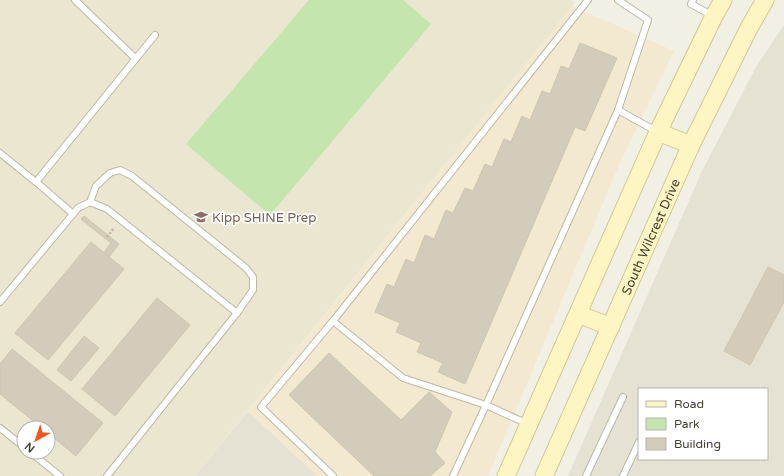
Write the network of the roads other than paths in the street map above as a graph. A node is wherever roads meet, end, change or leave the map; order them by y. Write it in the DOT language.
graph roads {
  1 [pos="75,0"];
  2 [pos="588,0"];
  3 [pos="618,0"];
  4 [pos="693,0"];
  5 [pos="723,0"];
  6 [pos="765,0"];
  7 [pos="714,16"];
  8 [pos="155,35"];
  9 [pos="136,59"];
  10 [pos="618,110"];
  11 [pos="658,132"];
  12 [pos="691,145"];
  13 [pos="0,153"];
  14 [pos="36,182"];
  15 [pos="90,202"];
  16 [pos="73,214"];
  17 [pos="0,302"];
  18 [pos="237,313"];
  19 [pos="578,314"];
  20 [pos="333,321"];
  21 [pos="611,327"];
  22 [pos="623,397"];
  23 [pos="486,404"];
  24 [pos="530,424"];
  25 [pos="0,428"];
  26 [pos="16,441"];
  27 [pos="638,444"];
  28 [pos="40,460"];
  29 [pos="60,476"];
  30 [pos="107,476"];
  31 [pos="333,476"];
  32 [pos="453,476"];
  33 [pos="506,476"];
  34 [pos="544,476"];
  35 [pos="586,476"];
  36 [pos="623,476"];
  1 -- 9 [label="lane"];
  2 -- 20 [label="lane"];
  3 -- 10 [label="lane"];
  4 -- 7 [label="lane"];
  5 -- 7 [label="main road"];
  6 -- 12 [label="main road, South Wilcrest Drive"];
  7 -- 11 [label="main road"];
  8 -- 9 [label="lane"];
  9 -- 14 [label="lane"];
  10 -- 11 [label="lane"];
  10 -- 23 [label="lane"];
  11 -- 12 [label="main road"];
  11 -- 19 [label="main road"];
  12 -- 21 [label="main road, South Wilcrest Drive"];
  13 -- 14 [label="lane"];
  14 -- 16 [label="lane"];
  15 -- 16 [label="lane"];
  15 -- 18 [label="lane"];
  15 -- 18 [label="lane"];
  16 -- 17 [label="lane"];
  18 -- 30 [label="lane"];
  19 -- 21 [label="main road"];
  19 -- 24 [label="main road"];
  20 -- 23 [label="lane"];
  20 -- 31 [label="lane"];
  21 -- 34 [label="main road, South Wilcrest Drive"];
  22 -- 35 [label="lane"];
  23 -- 24 [label="lane"];
  23 -- 32 [label="lane"];
  24 -- 33 [label="main road"];
  25 -- 26 [label="lane"];
  27 -- 36 [label="lane"];
  28 -- 29 [label="lane"];
}
